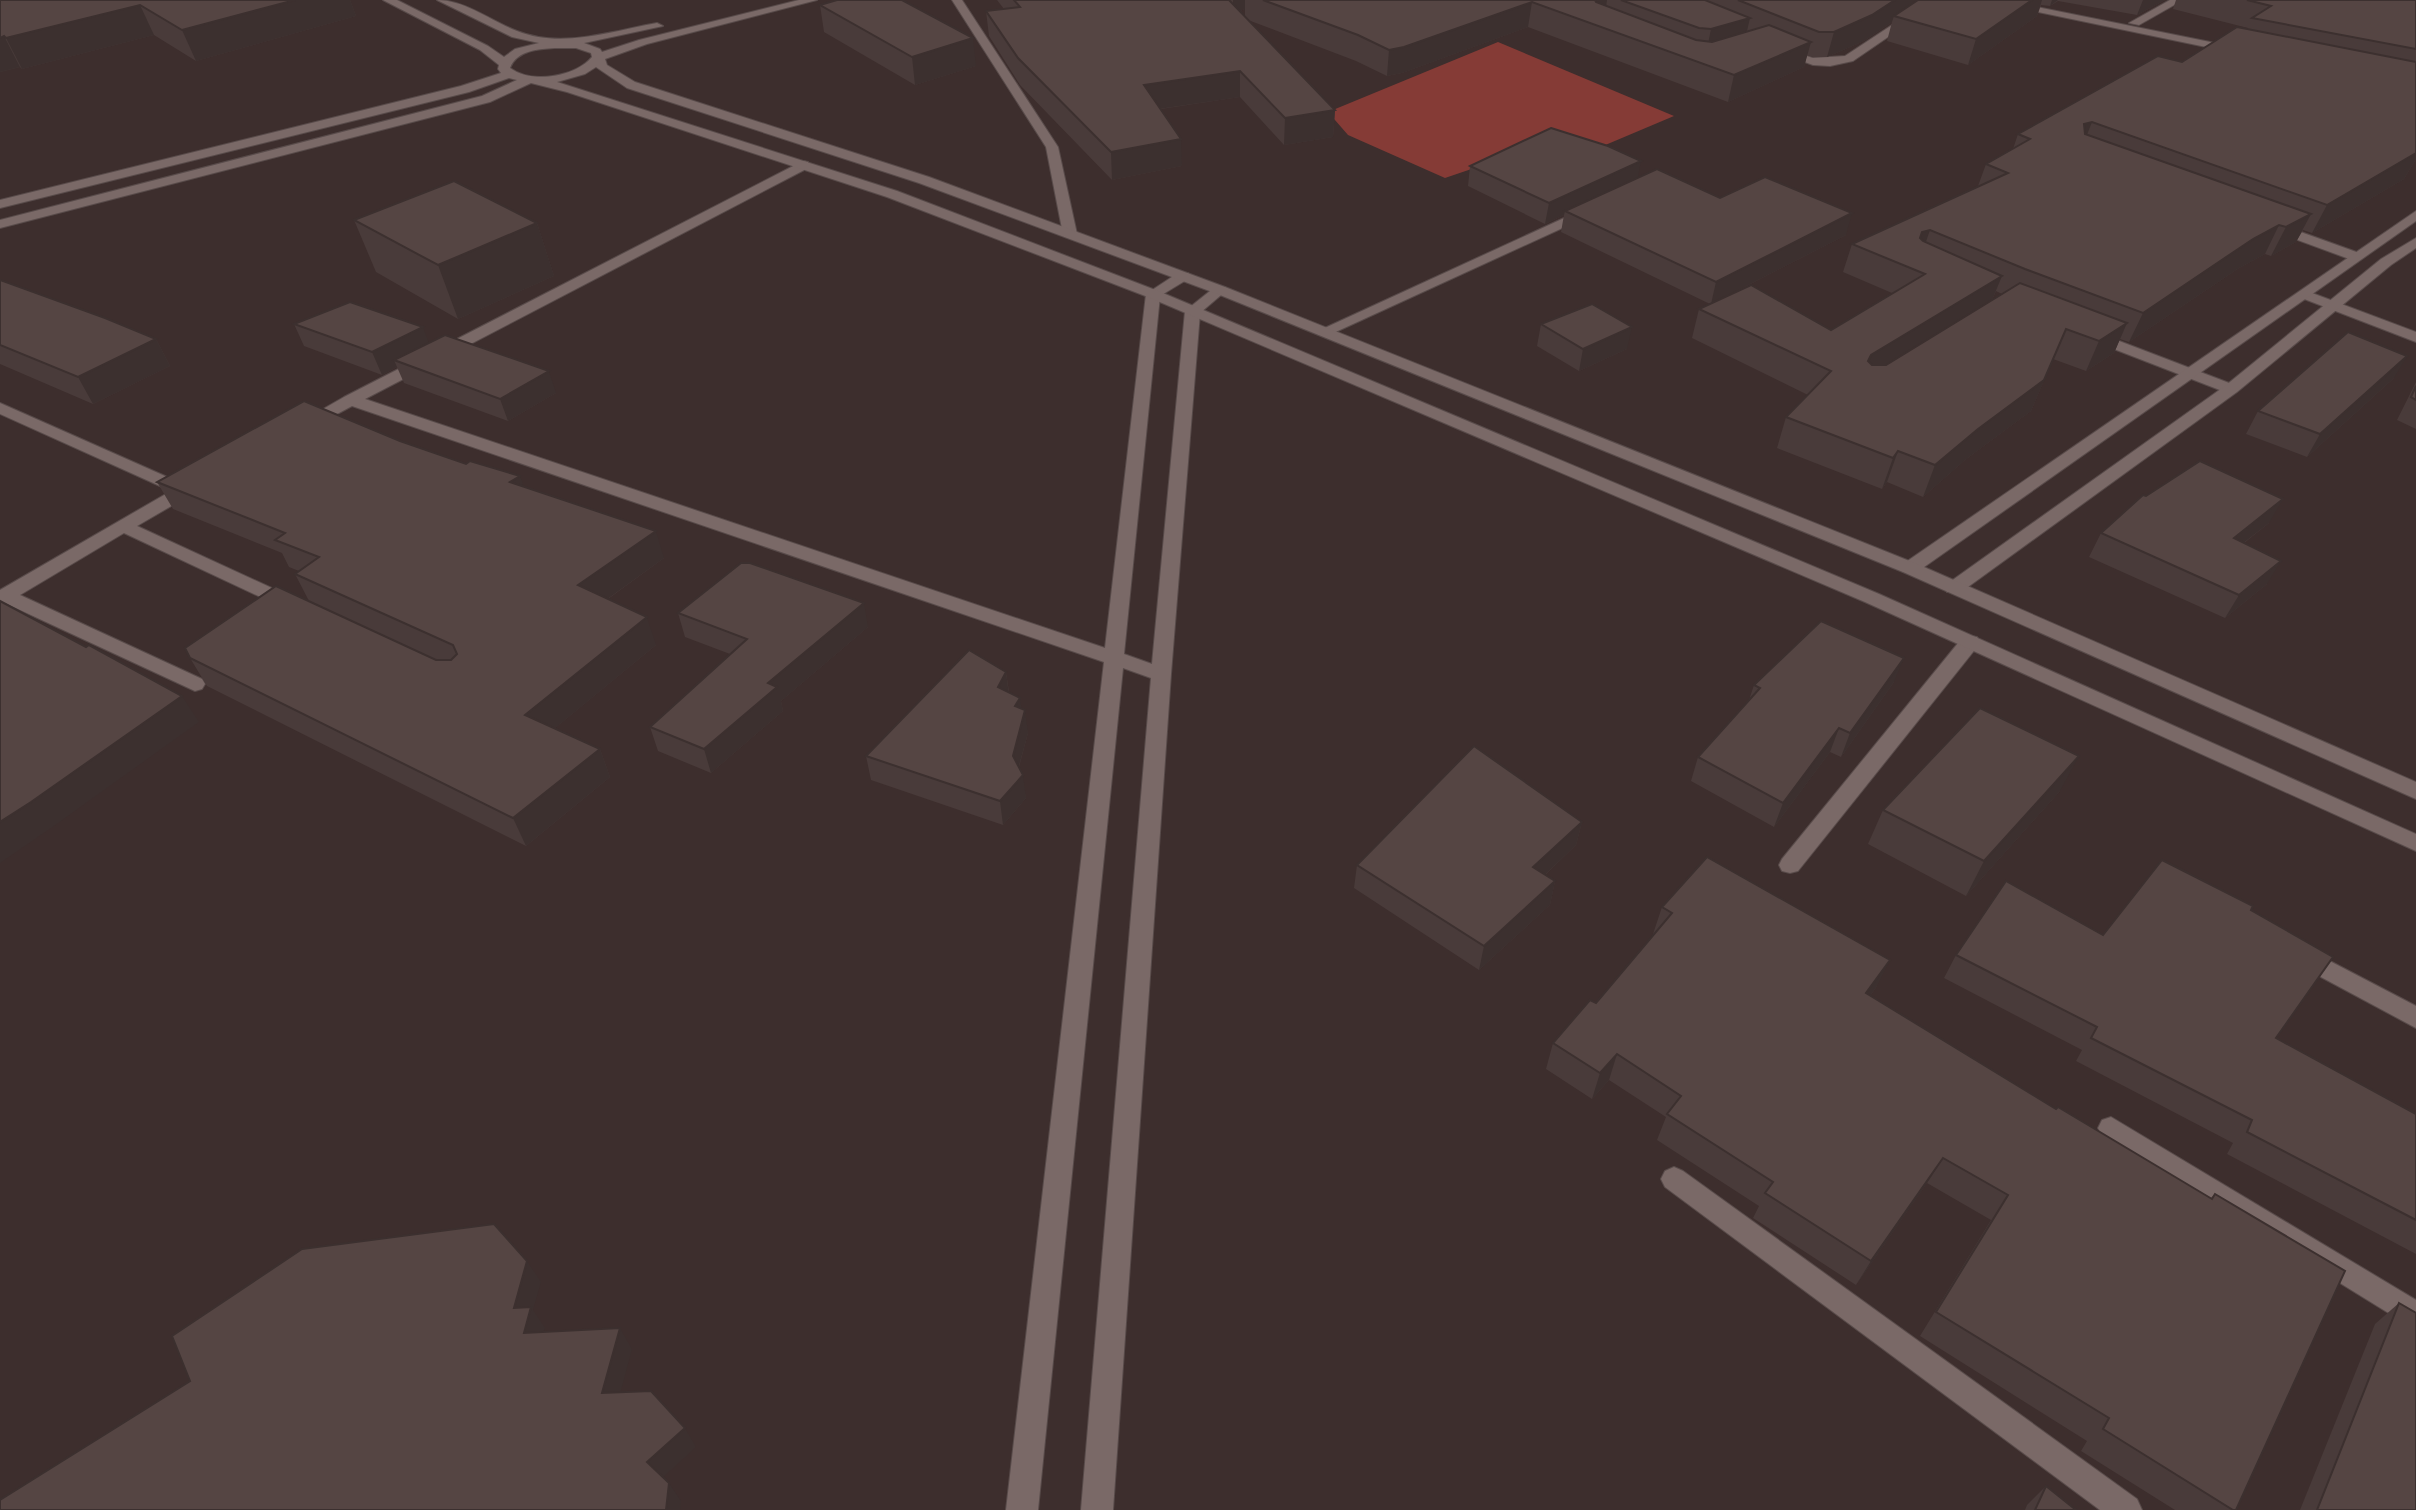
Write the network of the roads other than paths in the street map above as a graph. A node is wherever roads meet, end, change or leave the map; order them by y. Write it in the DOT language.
graph roads {
  1 [pos="387,0"];
  2 [pos="442,0"];
  3 [pos="768,0"];
  4 [pos="813,0"];
  5 [pos="957,0"];
  6 [pos="1937,0"];
  7 [pos="1986,0"];
  8 [pos="2023,0"];
  9 [pos="2178,0"];
  10 [pos="2134,23"];
  11 [pos="563,44"];
  12 [pos="1764,44"];
  13 [pos="598,57"];
  14 [pos="507,69"];
  15 [pos="530,79"];
  16 [pos="803,165"];
  17 [pos="0,204"];
  18 [pos="1603,204"];
  19 [pos="2416,215"];
  20 [pos="2256,220"];
  21 [pos="0,224"];
  22 [pos="1070,234"];
  23 [pos="2416,242"];
  24 [pos="2357,257"];
  25 [pos="1183,276"];
  26 [pos="1220,290"];
  27 [pos="1153,294"];
  28 [pos="2304,294"];
  29 [pos="2334,305"];
  30 [pos="1193,311"];
  31 [pos="2072,328"];
  32 [pos="1324,332"];
  33 [pos="2416,337"];
  34 [pos="2190,373"];
  35 [pos="2231,389"];
  36 [pos="350,400"];
  37 [pos="0,408"];
  38 [pos="293,430"];
  39 [pos="205,478"];
  40 [pos="184,491"];
  41 [pos="123,526"];
  42 [pos="1910,568"];
  43 [pos="1954,588"];
  44 [pos="3,596"];
  45 [pos="309,612"];
  46 [pos="1970,642"];
  47 [pos="1114,657"];
  48 [pos="1161,674"];
  49 [pos="195,684"];
  50 [pos="2416,791"];
  51 [pos="2416,843"];
  52 [pos="1790,865"];
  53 [pos="2285,947"];
  54 [pos="2416,1018"];
  55 [pos="2111,1128"];
  56 [pos="1674,1179"];
  57 [pos="2416,1316"];
  58 [pos="1023,1510"];
  59 [pos="1097,1510"];
  60 [pos="2126,1510"];
  1 -- 14 [label="street"];
  2 -- 11 [label="street"];
  3 -- 11 [label="street"];
  4 -- 13 [label="street"];
  5 -- 22 [label="street"];
  6 -- 12 [label="street"];
  7 -- 10 [label="street"];
  8 -- 10 [label="street"];
  9 -- 10 [label="street"];
  11 -- 13 [label="street"];
  11 -- 14 [label="street"];
  13 -- 15 [label="street"];
  13 -- 22 [label="street"];
  14 -- 15 [label="street"];
  14 -- 17 [label="street"];
  15 -- 16 [label="street"];
  15 -- 21 [label="street"];
  16 -- 27 [label="street"];
  16 -- 36 [label="street"];
  18 -- 32 [label="street"];
  19 -- 24 [label="street"];
  20 -- 24 [label="street"];
  22 -- 25 [label="street"];
  23 -- 29 [label="street"];
  24 -- 28 [label="street"];
  25 -- 26 [label="street"];
  25 -- 27 [label="street"];
  26 -- 30 [label="street"];
  26 -- 32 [label="street"];
  27 -- 30 [label="street"];
  27 -- 47 [label="street"];
  28 -- 29 [label="street"];
  28 -- 34 [label="street"];
  29 -- 33 [label="street"];
  29 -- 35 [label="street"];
  30 -- 46 [label="street"];
  30 -- 48 [label="street"];
  31 -- 34 [label="street"];
  32 -- 42 [label="street"];
  34 -- 35 [label="street"];
  34 -- 42 [label="street"];
  35 -- 43 [label="street"];
  36 -- 38 [label="street"];
  36 -- 47 [label="street"];
  37 -- 40 [label="street"];
  39 -- 40 [label="street"];
  40 -- 41 [label="street"];
  41 -- 44 [label="street"];
  41 -- 45 [label="street"];
  42 -- 43 [label="street"];
  43 -- 50 [label="street"];
  44 -- 49 [label="street"];
  46 -- 51 [label="street"];
  46 -- 52 [label="street"];
  47 -- 48 [label="street"];
  47 -- 58 [label="street"];
  48 -- 59 [label="street"];
  53 -- 54 [label="street"];
  55 -- 57 [label="street"];
  56 -- 60 [label="street"];
}
